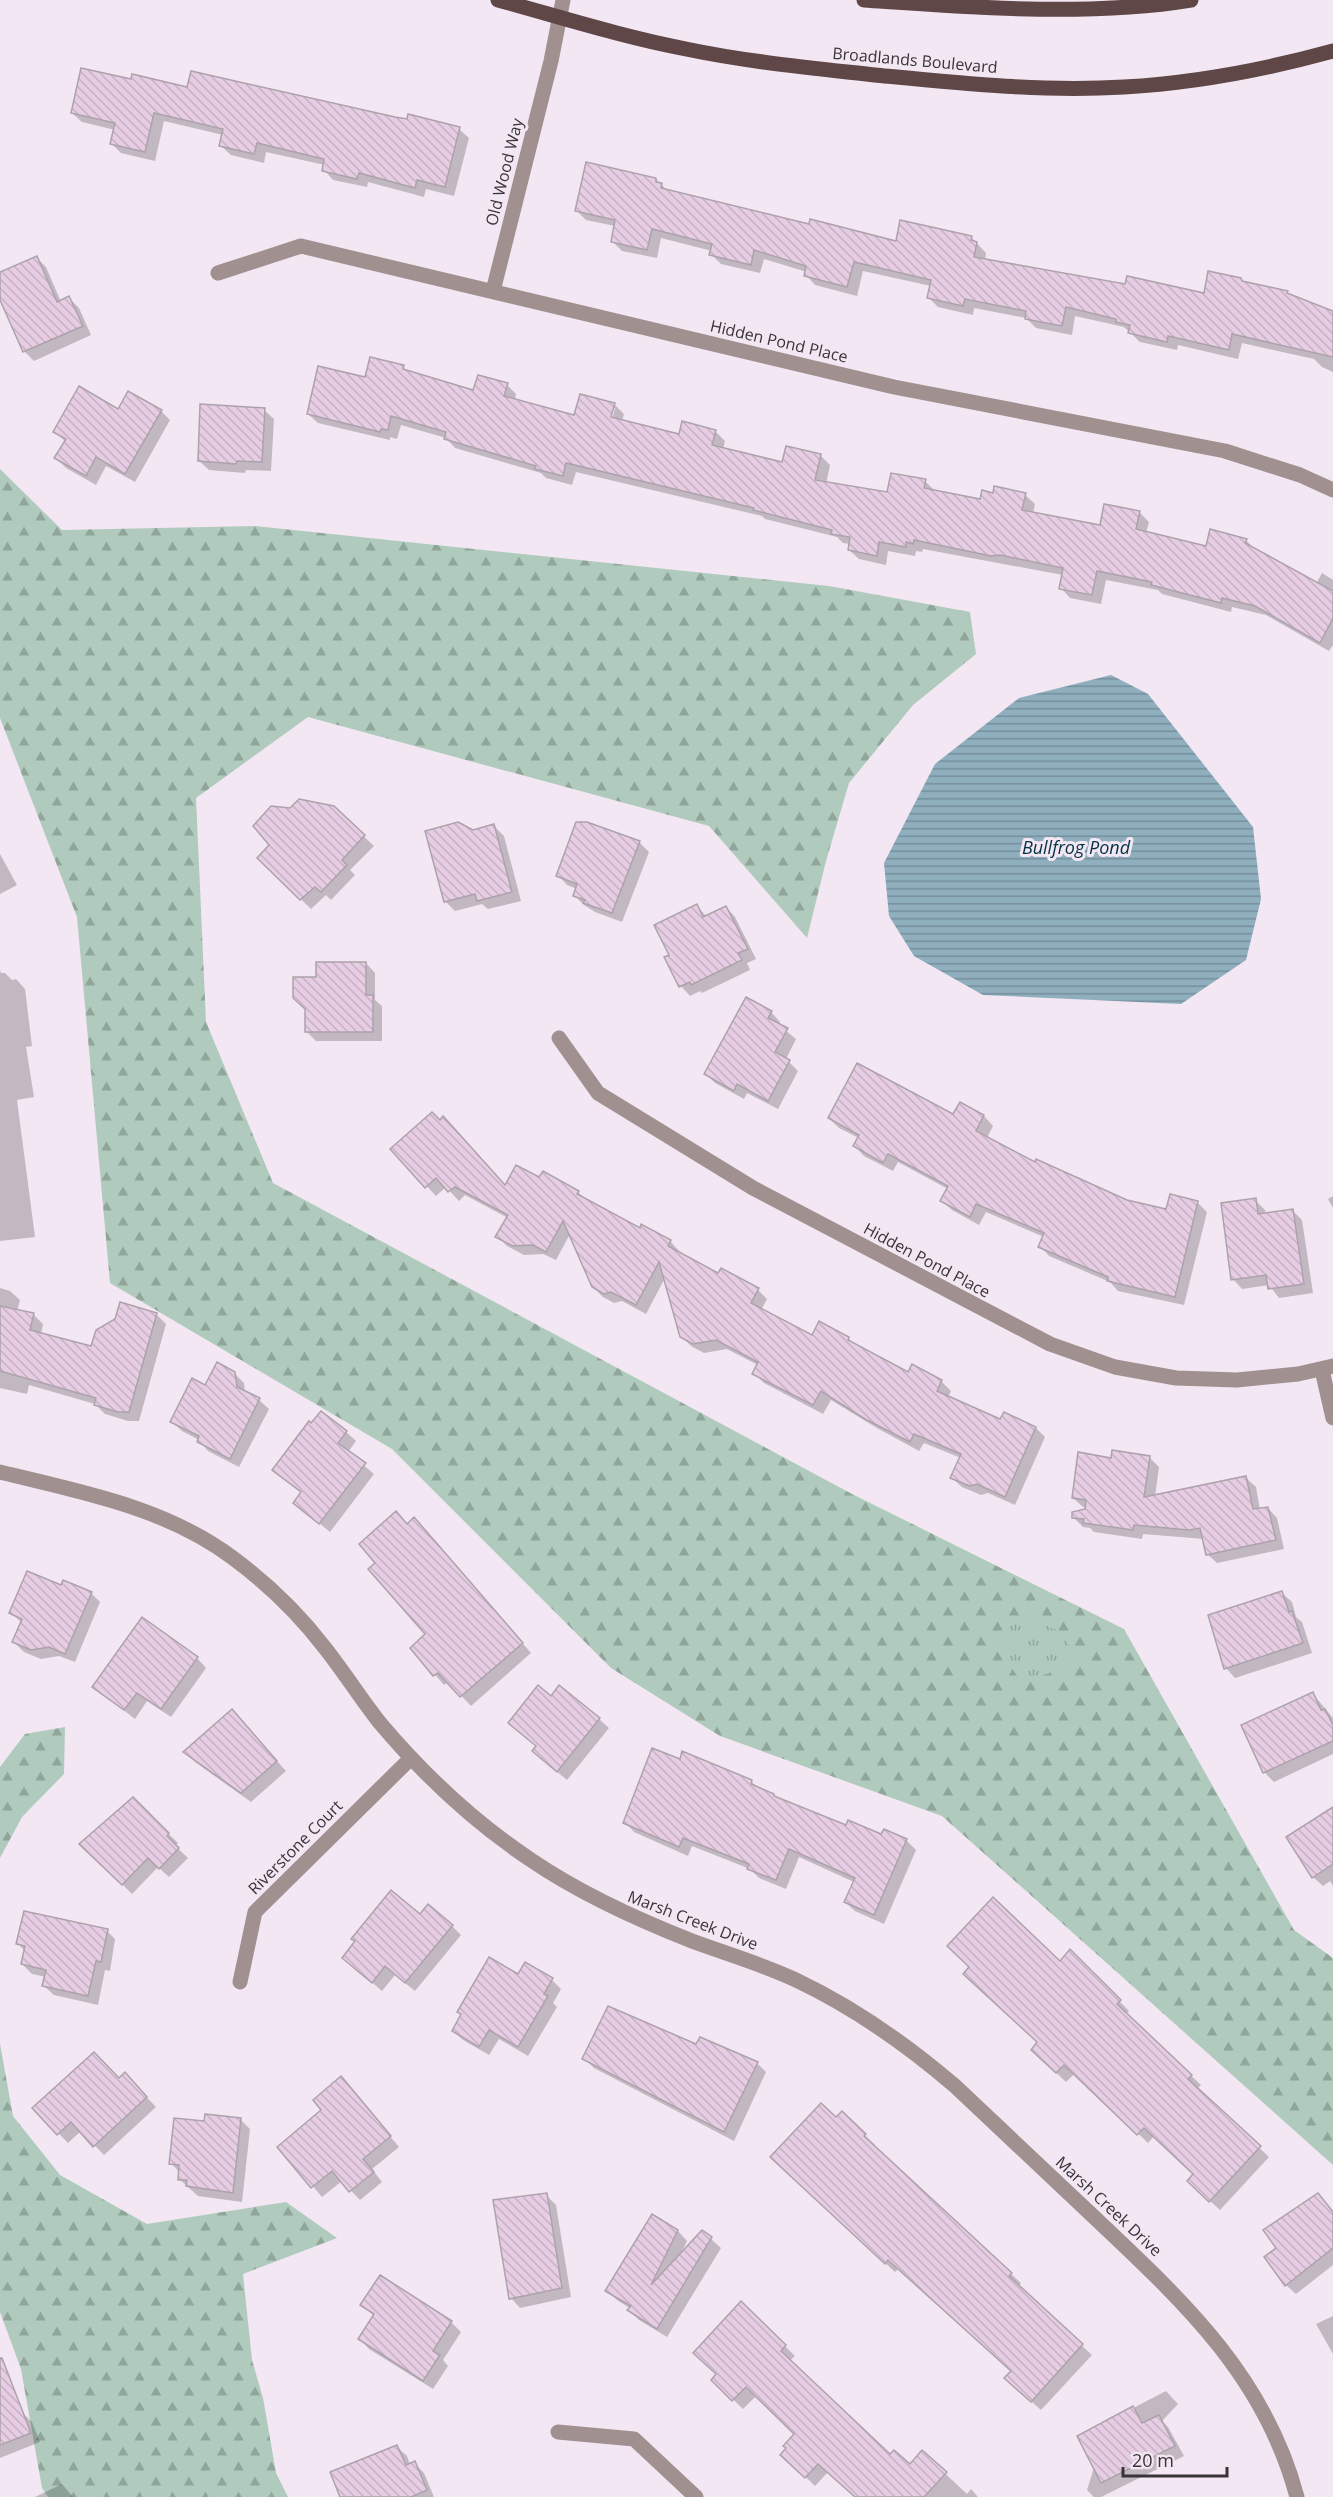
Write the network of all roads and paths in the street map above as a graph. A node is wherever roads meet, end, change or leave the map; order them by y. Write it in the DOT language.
graph roads {
  1 [pos="498,0"];
  2 [pos="563,0"];
  3 [pos="864,0"];
  4 [pos="1191,0"];
  5 [pos="559,16"];
  6 [pos="1333,51"];
  7 [pos="218,273"];
  8 [pos="493,291"];
  9 [pos="1333,490"];
  10 [pos="559,1038"];
  11 [pos="1327,1368"];
  12 [pos="1333,1418"];
  13 [pos="0,1472"];
  14 [pos="411,1758"];
  15 [pos="240,1982"];
  16 [pos="558,2432"];
  17 [pos="696,2497"];
  18 [pos="1296,2497"];
  1 -- 5 [label="main road, Broadlands Boulevard"];
  2 -- 5 [label="street, Old Wood Way"];
  3 -- 4 [label="main road"];
  5 -- 6 [label="main road, Broadlands Boulevard"];
  5 -- 8 [label="street, Old Wood Way"];
  7 -- 8 [label="street, Hidden Pond Place"];
  8 -- 9 [label="street, Hidden Pond Place"];
  10 -- 11 [label="street, Hidden Pond Place"];
  11 -- 12 [label="street"];
  13 -- 14 [label="street, Marsh Creek Drive"];
  14 -- 15 [label="street, Riverstone Court"];
  14 -- 18 [label="street, Marsh Creek Drive"];
  16 -- 17 [label="street"];
}
